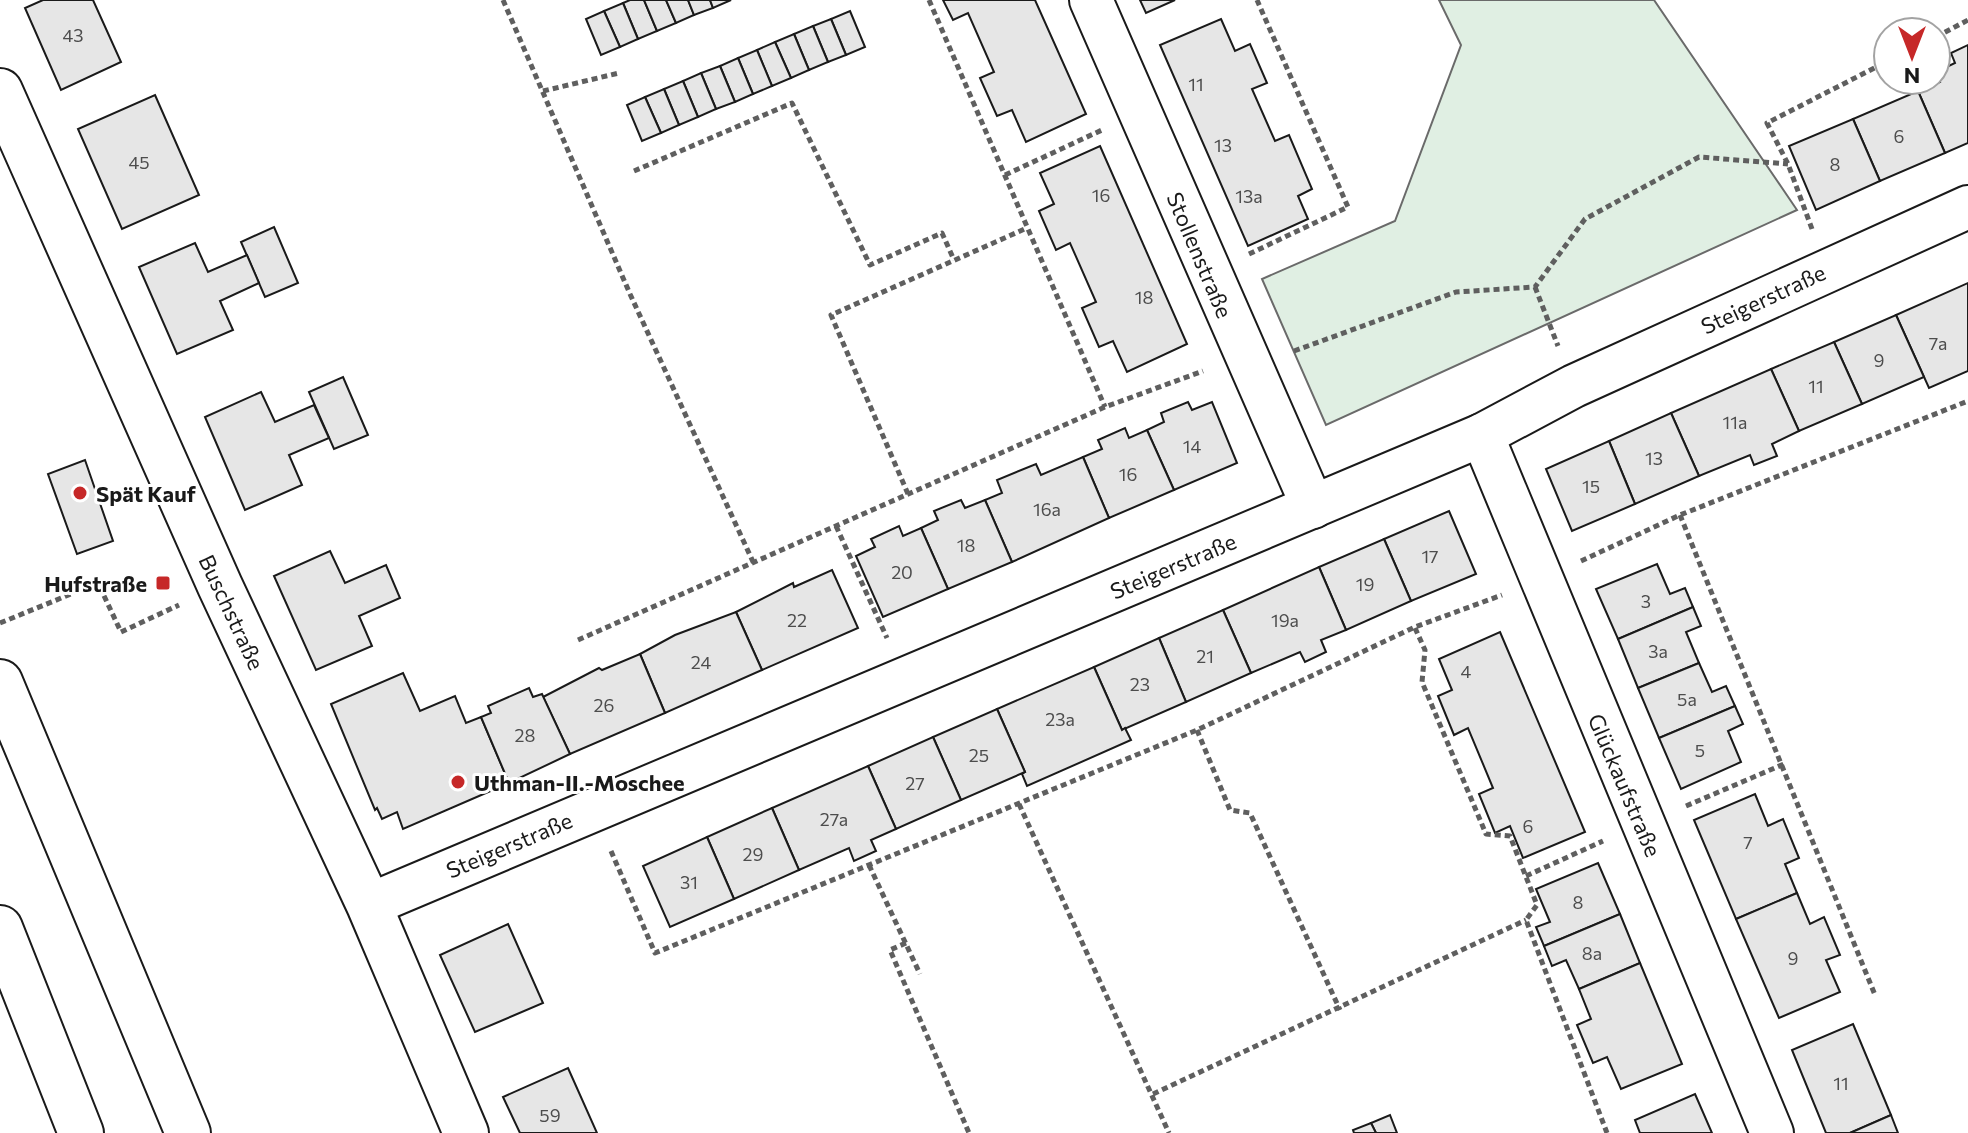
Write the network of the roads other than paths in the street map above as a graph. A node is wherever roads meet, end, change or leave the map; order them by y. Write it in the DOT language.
graph roads {
  1 [pos="1091,0"];
  2 [pos="0,91"];
  3 [pos="1968,207"];
  4 [pos="1482,435"];
  5 [pos="1313,507"];
  6 [pos="0,682"];
  7 [pos="369,905"];
  8 [pos="0,928"];
  9 [pos="81,1133"];
  10 [pos="188,1133"];
  11 [pos="466,1133"];
  12 [pos="1772,1133"];
  1 -- 5 [label="street, Stollenstraße"];
  2 -- 7 [label="main road, Buschstraße"];
  3 -- 4 [label="street, Steigerstraße"];
  4 -- 5 [label="street, Steigerstraße"];
  4 -- 12 [label="street, Glückaufstraße"];
  5 -- 7 [label="street, Steigerstraße"];
  6 -- 10 [label="main road"];
  7 -- 11 [label="main road, Buschstraße"];
  8 -- 9 [label="main road"];
}
